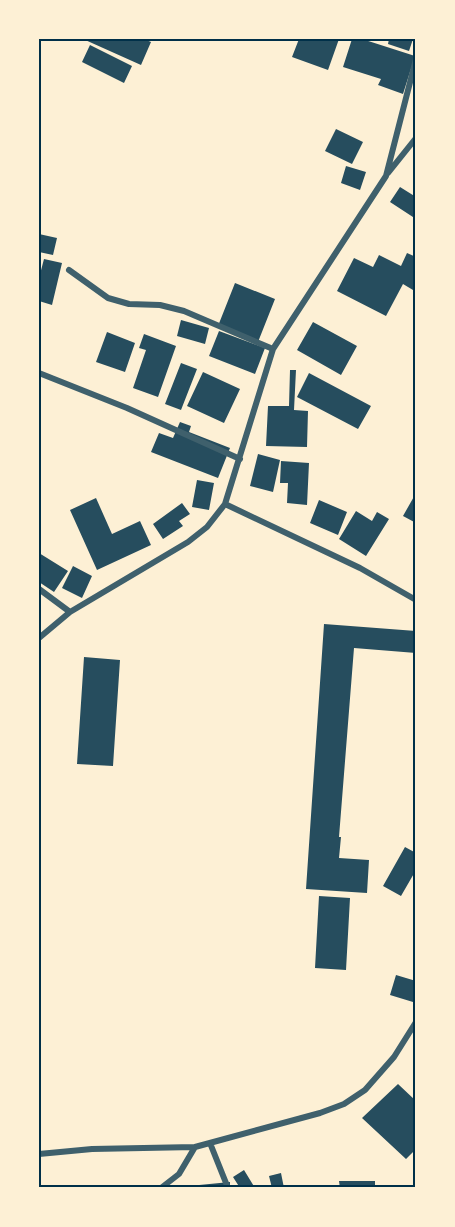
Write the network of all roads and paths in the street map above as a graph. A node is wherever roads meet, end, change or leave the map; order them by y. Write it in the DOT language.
graph roads {
  1 [pos="416,59"];
  2 [pos="416,138"];
  3 [pos="386,176"];
  4 [pos="69,270"];
  5 [pos="273,349"];
  6 [pos="39,373"];
  7 [pos="240,459"];
  8 [pos="225,504"];
  9 [pos="39,590"];
  10 [pos="416,600"];
  11 [pos="70,612"];
  12 [pos="39,638"];
  13 [pos="416,1022"];
  14 [pos="210,1143"];
  15 [pos="195,1147"];
  16 [pos="39,1154"];
  17 [pos="161,1188"];
  18 [pos="228,1188"];
  1 -- 3 [label="street"];
  2 -- 3 [label="street"];
  3 -- 5 [label="street"];
  4 -- 5 [label="street"];
  5 -- 7 [label="street"];
  6 -- 7 [label="street"];
  7 -- 8 [label="street"];
  8 -- 10 [label="street"];
  8 -- 11 [label="street"];
  9 -- 11 [label="street"];
  11 -- 12 [label="street"];
  13 -- 14 [label="street"];
  14 -- 15 [label="street"];
  14 -- 18 [label="street"];
  15 -- 16 [label="street"];
  15 -- 17 [label="street"];
}
